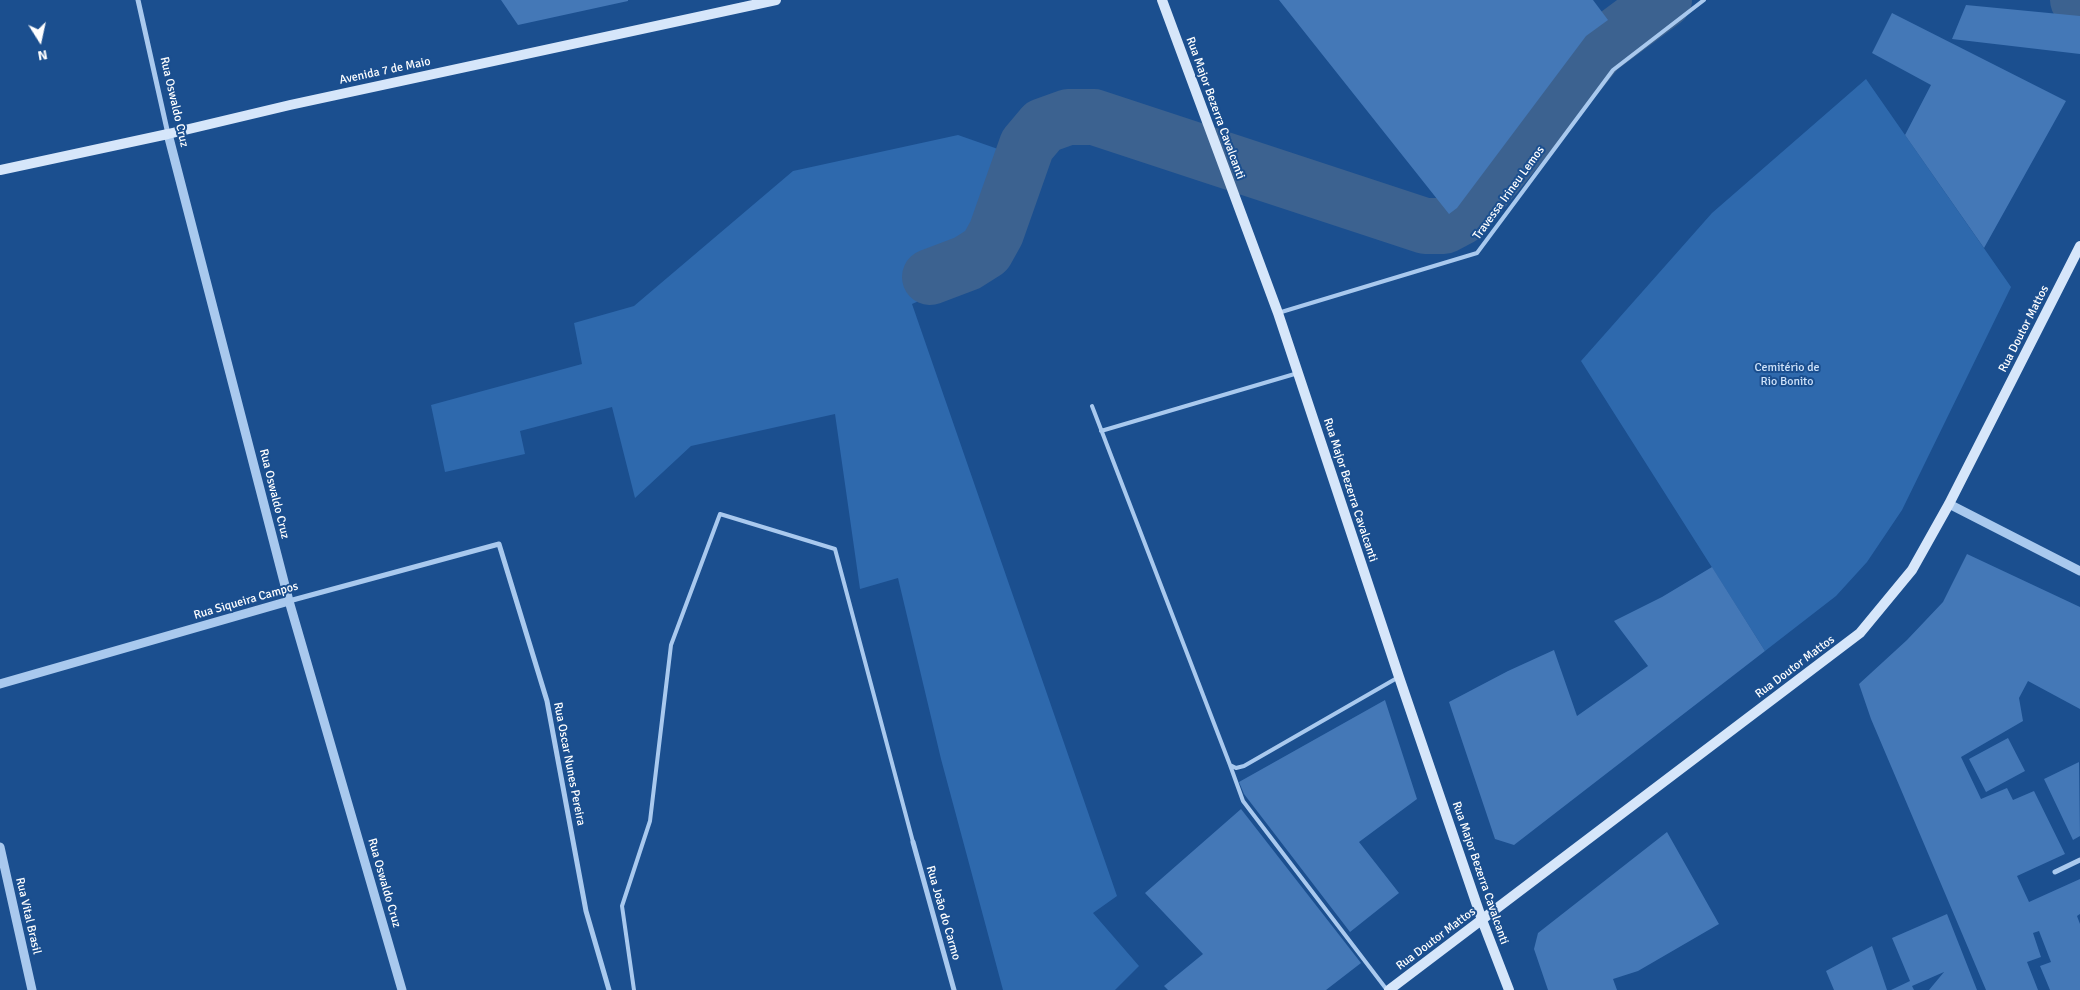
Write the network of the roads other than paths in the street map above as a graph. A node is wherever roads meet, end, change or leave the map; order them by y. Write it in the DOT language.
graph roads {
  1 [pos="138,0"];
  2 [pos="776,0"];
  3 [pos="1162,0"];
  4 [pos="1704,0"];
  5 [pos="168,134"];
  6 [pos="0,170"];
  7 [pos="2080,246"];
  8 [pos="1278,312"];
  9 [pos="1298,372"];
  10 [pos="1092,406"];
  11 [pos="1101,431"];
  12 [pos="1949,504"];
  13 [pos="499,544"];
  14 [pos="2080,571"];
  15 [pos="289,601"];
  16 [pos="1399,677"];
  17 [pos="0,684"];
  18 [pos="1230,765"];
  19 [pos="913,842"];
  20 [pos="0,847"];
  21 [pos="2080,860"];
  22 [pos="2055,872"];
  23 [pos="1482,920"];
  24 [pos="32,990"];
  25 [pos="402,990"];
  26 [pos="608,990"];
  27 [pos="634,990"];
  28 [pos="954,990"];
  29 [pos="1388,990"];
  30 [pos="1508,990"];
  1 -- 5 [label="street, Rua Oswaldo Cruz"];
  2 -- 5 [label="main road, Avenida 7 de Maio"];
  3 -- 8 [label="main road, Rua Major Bezerra Cavalcanti"];
  4 -- 8 [label="lane, Travessa Irineu Lemos"];
  5 -- 6 [label="main road, Avenida 7 de Maio"];
  5 -- 15 [label="street, Rua Oswaldo Cruz"];
  7 -- 12 [label="main road, Rua Doutor Mattos"];
  8 -- 9 [label="main road, Rua Major Bezerra Cavalcanti"];
  9 -- 11 [label="lane"];
  9 -- 16 [label="main road, Rua Major Bezerra Cavalcanti"];
  10 -- 11 [label="lane"];
  11 -- 18 [label="lane"];
  12 -- 14 [label="street"];
  12 -- 23 [label="main road, Rua Doutor Mattos"];
  13 -- 15 [label="street, Rua Siqueira Campos"];
  13 -- 26 [label="street, Rua Oscar Nunes Pereira"];
  15 -- 17 [label="street, Rua Siqueira Campos"];
  15 -- 25 [label="street, Rua Oswaldo Cruz"];
  16 -- 18 [label="lane"];
  16 -- 23 [label="main road, Rua Major Bezerra Cavalcanti"];
  18 -- 29 [label="lane"];
  19 -- 27 [label="lane"];
  19 -- 28 [label="street, Rua João do Carmo"];
  20 -- 24 [label="street, Rua Vital Brasil"];
  21 -- 22 [label="street"];
  23 -- 29 [label="main road, Rua Doutor Mattos"];
  23 -- 30 [label="main road, Rua Major Bezerra Cavalcanti"];
}
